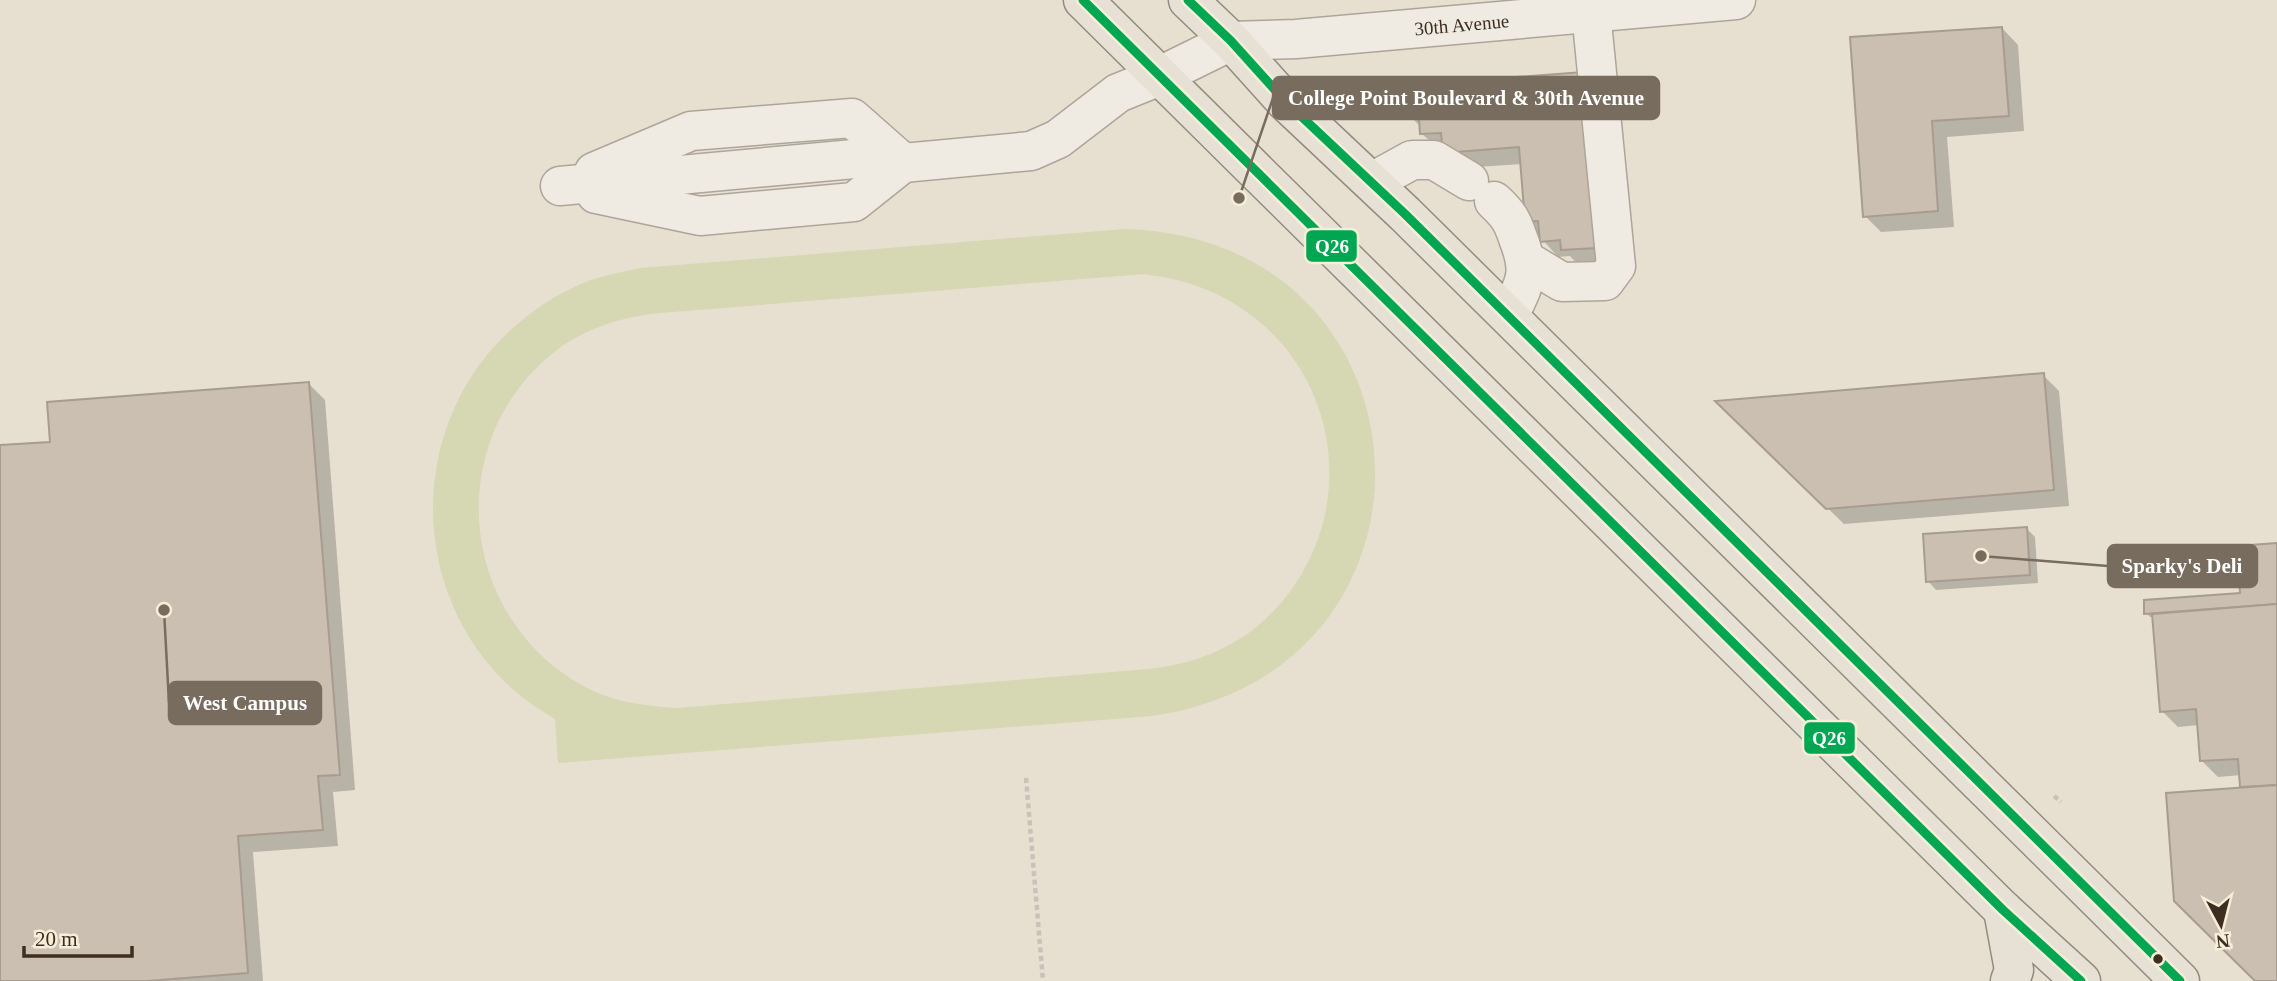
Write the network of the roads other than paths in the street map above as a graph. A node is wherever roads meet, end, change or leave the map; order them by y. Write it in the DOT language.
graph roads {
  1 [pos="1083,0"];
  2 [pos="1188,0"];
  3 [pos="1736,0"];
  4 [pos="1591,12"];
  5 [pos="1231,41"];
  6 [pos="1160,76"];
  7 [pos="904,163"];
  8 [pos="1372,182"];
  9 [pos="1527,261"];
  10 [pos="1509,316"];
  11 [pos="2003,910"];
  12 [pos="2010,981"];
  13 [pos="2081,981"];
  14 [pos="2180,981"];
  1 -- 6 [label="main road"];
  2 -- 5 [label="main road"];
  3 -- 4 [label="street, 30th Avenue"];
  4 -- 5 [label="street, 30th Avenue"];
  4 -- 9 [label="street"];
  5 -- 6 [label="street"];
  5 -- 8 [label="main road"];
  6 -- 7 [label="street"];
  6 -- 11 [label="main road"];
  7 -- 7 [label="street"];
  8 -- 9 [label="street"];
  8 -- 10 [label="main road"];
  9 -- 10 [label="street"];
  10 -- 14 [label="main road"];
  11 -- 12 [label="main road"];
  11 -- 13 [label="main road"];
}
